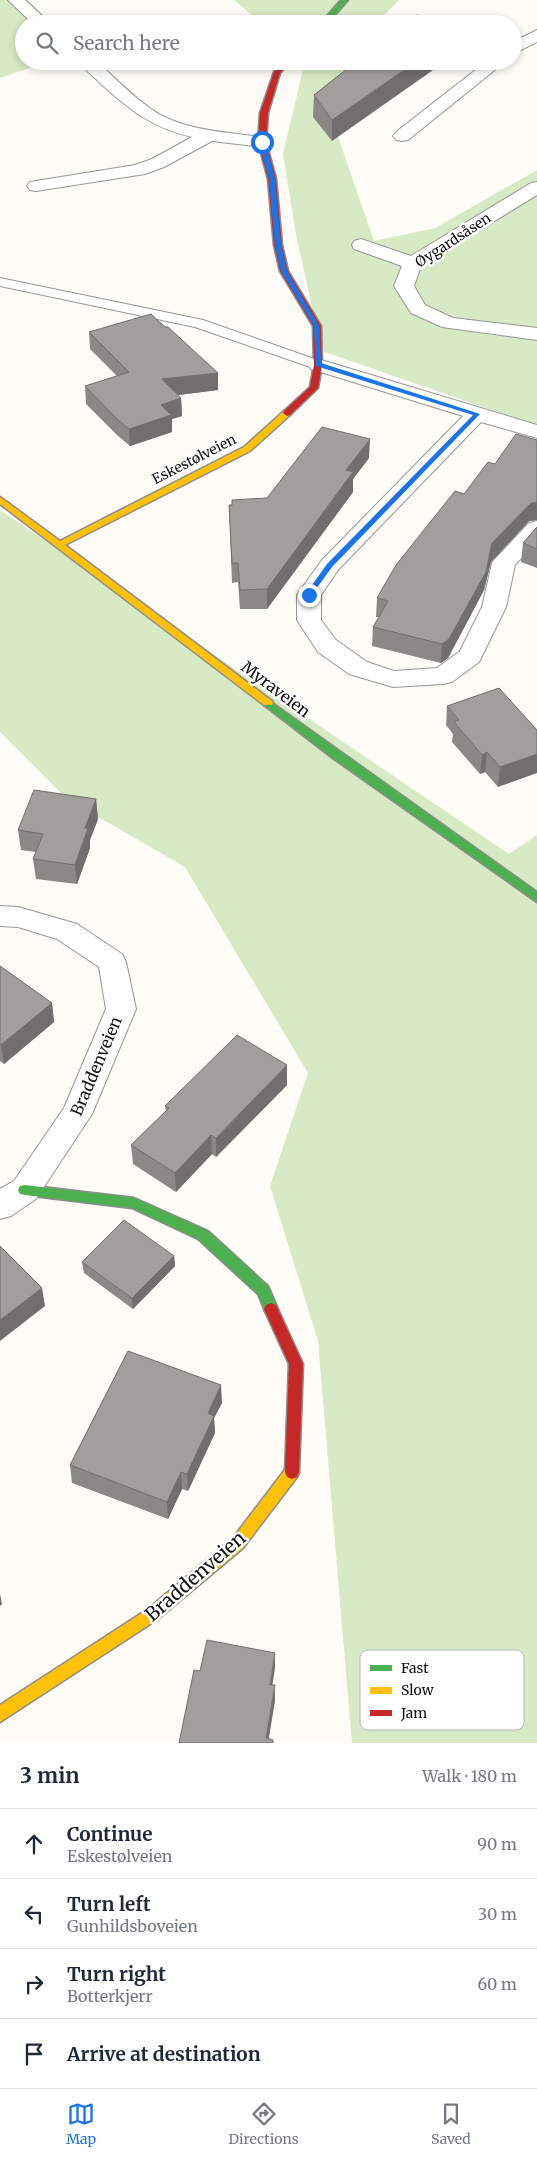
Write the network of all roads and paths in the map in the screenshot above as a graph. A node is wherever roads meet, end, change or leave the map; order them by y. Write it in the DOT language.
graph roads {
  1 [pos="16,0"];
  2 [pos="345,0"];
  3 [pos="33,15"];
  4 [pos="331,15"];
  5 [pos="537,35"];
  6 [pos="522,44"];
  7 [pos="97,70"];
  8 [pos="280,70"];
  9 [pos="486,70"];
  10 [pos="209,135"];
  11 [pos="402,136"];
  12 [pos="262,142"];
  13 [pos="36,186"];
  14 [pos="537,187"];
  15 [pos="362,245"];
  16 [pos="413,262"];
  17 [pos="0,282"];
  18 [pos="537,334"];
  19 [pos="318,364"];
  20 [pos="477,414"];
  21 [pos="537,432"];
  22 [pos="0,500"];
  23 [pos="537,528"];
  24 [pos="60,544"];
  25 [pos="537,898"];
  26 [pos="0,916"];
  27 [pos="26,1190"];
  28 [pos="0,1206"];
  29 [pos="0,1714"];
  1 -- 3 [label="street"];
  2 -- 4 [label="main road"];
  5 -- 6 [label="street"];
  7 -- 10 [label="street"];
  8 -- 12 [label="main road, Eskestølveien"];
  9 -- 11 [label="street"];
  10 -- 12 [label="street"];
  10 -- 13 [label="street"];
  12 -- 19 [label="main road, Eskestølveien"];
  14 -- 16 [label="street, Øygardsåsen"];
  15 -- 16 [label="street"];
  16 -- 18 [label="street, Øygardsåsen"];
  17 -- 19 [label="lane"];
  19 -- 20 [label="street"];
  19 -- 24 [label="main road, Eskestølveien"];
  20 -- 21 [label="street"];
  20 -- 23 [label="street"];
  22 -- 24 [label="main road, Myraveien"];
  24 -- 25 [label="main road, Myraveien"];
  26 -- 27 [label="street, Braddenveien"];
  27 -- 28 [label="street, Braddenveien"];
  27 -- 29 [label="main road, Braddenveien"];
}
